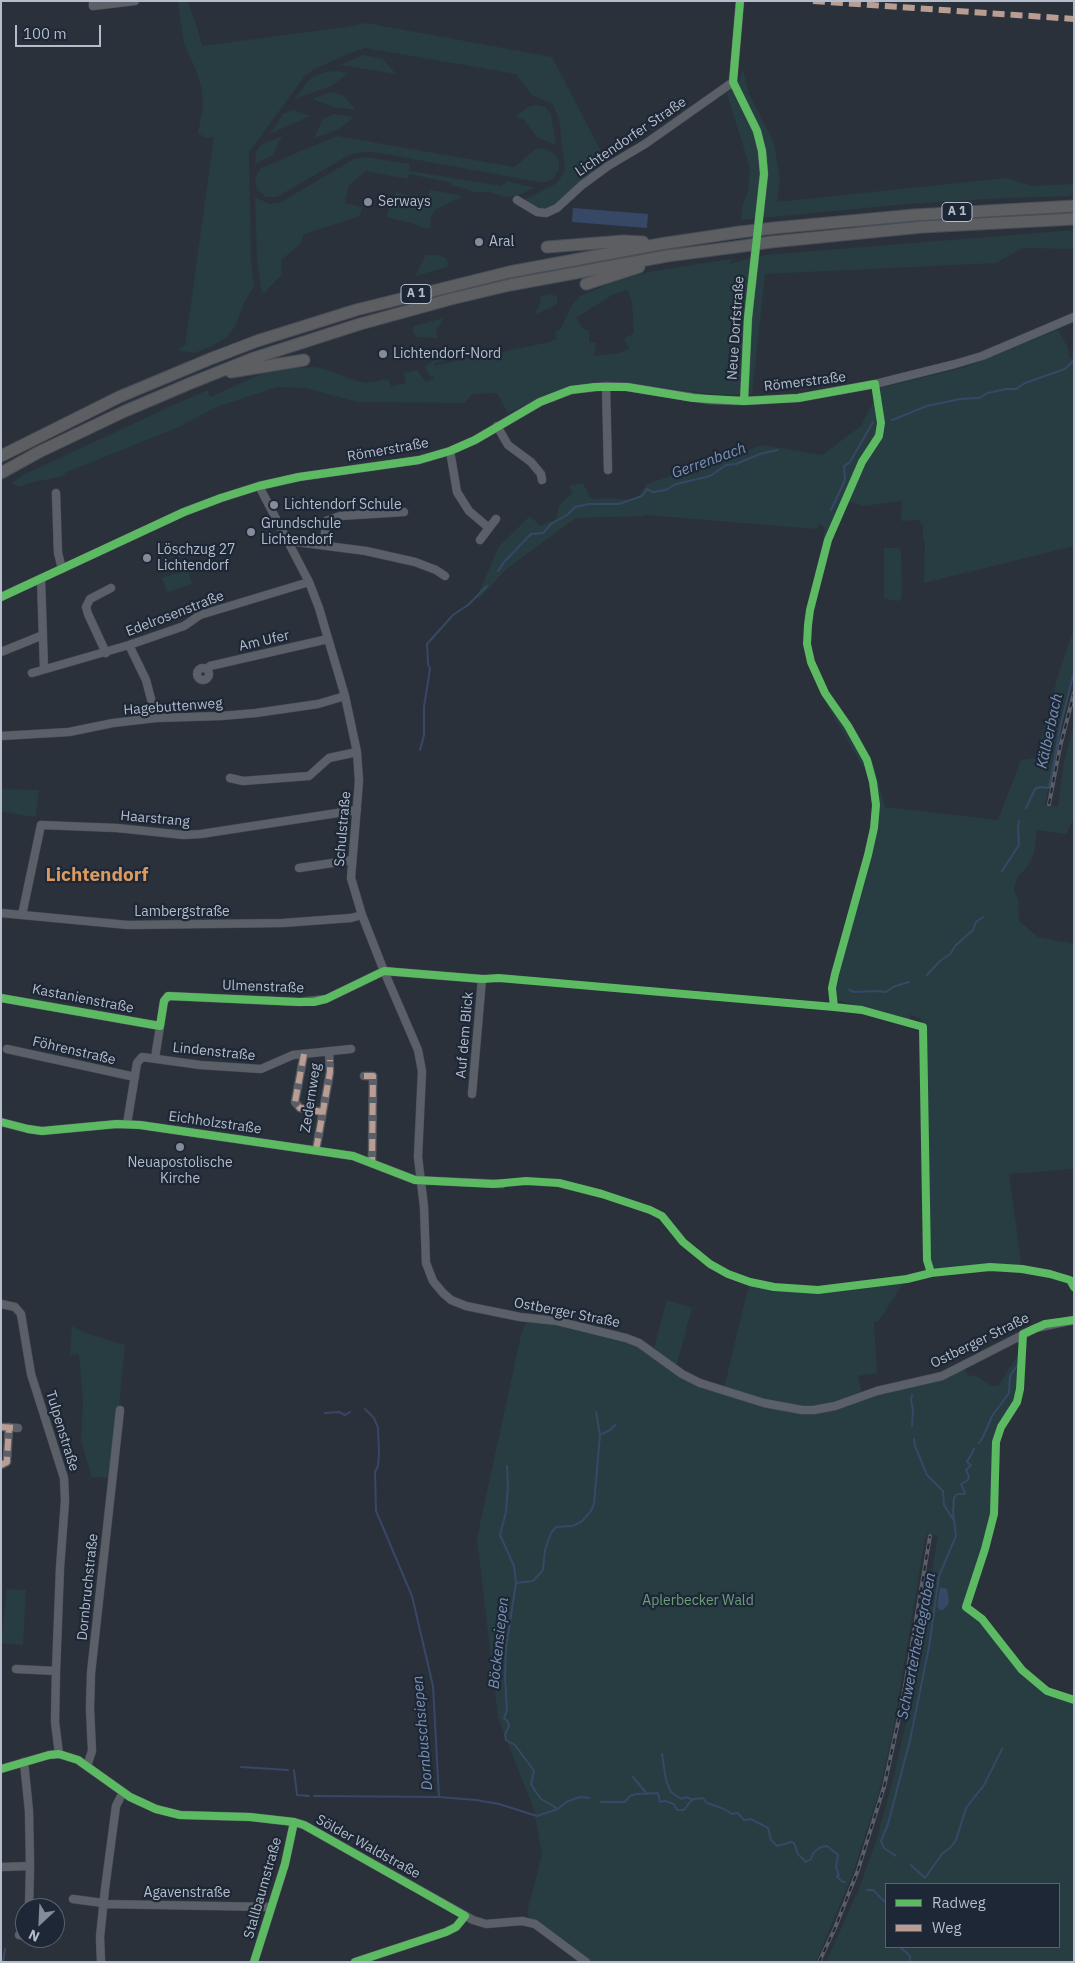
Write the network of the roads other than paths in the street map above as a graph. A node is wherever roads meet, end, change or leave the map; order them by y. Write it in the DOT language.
graph roads {
  1 [pos="93,1"];
  2 [pos="135,1"];
  3 [pos="740,1"];
  4 [pos="733,82"];
  5 [pos="517,200"];
  6 [pos="1074,206"];
  7 [pos="1074,219"];
  8 [pos="660,244"];
  9 [pos="547,247"];
  10 [pos="667,256"];
  11 [pos="586,284"];
  12 [pos="1074,317"];
  13 [pos="231,342"];
  14 [pos="304,360"];
  15 [pos="180,371"];
  16 [pos="215,374"];
  17 [pos="606,386"];
  18 [pos="744,401"];
  19 [pos="497,426"];
  20 [pos="450,451"];
  21 [pos="1,456"];
  22 [pos="608,470"];
  23 [pos="1,473"];
  24 [pos="542,480"];
  25 [pos="259,486"];
  26 [pos="56,493"];
  27 [pos="404,512"];
  28 [pos="496,519"];
  29 [pos="489,528"];
  30 [pos="480,540"];
  31 [pos="289,541"];
  32 [pos="324,544"];
  33 [pos="62,569"];
  34 [pos="445,576"];
  35 [pos="41,579"];
  36 [pos="309,582"];
  37 [pos="111,588"];
  38 [pos="1,597"];
  39 [pos="43,635"];
  40 [pos="328,639"];
  41 [pos="129,646"];
  42 [pos="1,652"];
  43 [pos="106,653"];
  44 [pos="44,669"];
  45 [pos="206,669"];
  46 [pos="32,673"];
  47 [pos="345,696"];
  48 [pos="156,718"];
  49 [pos="1,736"];
  50 [pos="357,752"];
  51 [pos="230,778"];
  52 [pos="357,810"];
  53 [pos="352,860"];
  54 [pos="299,868"];
  55 [pos="1,913"];
  56 [pos="22,915"];
  57 [pos="362,915"];
  58 [pos="384,971"];
  59 [pos="1,998"];
  60 [pos="160,1026"];
  61 [pos="7,1049"];
  62 [pos="351,1049"];
  63 [pos="329,1051"];
  64 [pos="304,1054"];
  65 [pos="155,1058"];
  66 [pos="364,1076"];
  67 [pos="373,1076"];
  68 [pos="382,1076"];
  69 [pos="135,1077"];
  70 [pos="472,1094"];
  71 [pos="322,1112"];
  72 [pos="1,1122"];
  73 [pos="127,1124"];
  74 [pos="316,1150"];
  75 [pos="372,1162"];
  76 [pos="421,1180"];
  77 [pos="502,1184"];
  78 [pos="1,1304"];
  79 [pos="1074,1320"];
  80 [pos="120,1410"];
  81 [pos="5,1427"];
  82 [pos="18,1428"];
  83 [pos="1,1465"];
  84 [pos="16,1669"];
  85 [pos="56,1671"];
  86 [pos="59,1754"];
  87 [pos="24,1762"];
  88 [pos="87,1766"];
  89 [pos="1,1769"];
  90 [pos="123,1792"];
  91 [pos="294,1822"];
  92 [pos="30,1866"];
  93 [pos="1,1867"];
  94 [pos="29,1898"];
  95 [pos="73,1899"];
  96 [pos="103,1904"];
  97 [pos="271,1907"];
  98 [pos="465,1916"];
  99 [pos="101,1962"];
  100 [pos="254,1962"];
  101 [pos="355,1962"];
  102 [pos="586,1962"];
  1 -- 2 [label="street"];
  3 -- 4 [label="street"];
  4 -- 5 [label="street, Lichtendorfer Straße"];
  4 -- 18 [label="street, Neue Dorfstraße"];
  6 -- 8 [label="highway, A 1, bridge"];
  7 -- 10 [label="highway, A 1, bridge"];
  8 -- 9 [label="highway"];
  8 -- 15 [label="highway, A 1"];
  10 -- 11 [label="highway"];
  10 -- 16 [label="highway, A 1"];
  12 -- 18 [label="street, Römerstraße"];
  13 -- 15 [label="highway"];
  14 -- 16 [label="highway"];
  15 -- 21 [label="highway, A 1"];
  16 -- 23 [label="highway, A 1"];
  17 -- 18 [label="street, Römerstraße"];
  17 -- 19 [label="street, Römerstraße"];
  17 -- 22 [label="street"];
  19 -- 20 [label="street, Römerstraße"];
  19 -- 24 [label="street"];
  20 -- 25 [label="street, Römerstraße"];
  20 -- 29 [label="street"];
  25 -- 31 [label="street, Schulstraße"];
  25 -- 33 [label="street, Römerstraße"];
  26 -- 33 [label="street"];
  27 -- 32 [label="street"];
  28 -- 29 [label="street"];
  29 -- 30 [label="street"];
  31 -- 32 [label="street"];
  31 -- 36 [label="street, Schulstraße"];
  32 -- 34 [label="street"];
  33 -- 35 [label="street, Römerstraße"];
  35 -- 38 [label="street, Römerstraße"];
  35 -- 39 [label="street"];
  36 -- 40 [label="street, Schulstraße"];
  36 -- 41 [label="street, Edelrosenstraße"];
  37 -- 43 [label="street"];
  39 -- 42 [label="street"];
  39 -- 44 [label="street"];
  40 -- 45 [label="street, Am Ufer"];
  40 -- 47 [label="street, Schulstraße"];
  41 -- 43 [label="street, Edelrosenstraße"];
  41 -- 48 [label="street"];
  43 -- 44 [label="street, Edelrosenstraße"];
  44 -- 46 [label="street, Edelrosenstraße"];
  47 -- 48 [label="street, Hagebuttenweg"];
  47 -- 50 [label="street, Schulstraße"];
  48 -- 49 [label="street, Hagebuttenweg"];
  50 -- 51 [label="street"];
  50 -- 52 [label="street, Schulstraße"];
  52 -- 53 [label="street, Schulstraße"];
  52 -- 56 [label="street, Haarstrang"];
  53 -- 54 [label="street"];
  53 -- 57 [label="street, Schulstraße"];
  55 -- 56 [label="street, Lambergstraße"];
  56 -- 57 [label="street, Lambergstraße"];
  57 -- 58 [label="street, Schulstraße"];
  58 -- 60 [label="street, Ulmenstraße"];
  58 -- 70 [label="street, Auf dem Blick"];
  58 -- 76 [label="street, Schulstraße"];
  59 -- 60 [label="street, Kastanienstraße"];
  60 -- 65 [label="street, Ulmenstraße"];
  61 -- 69 [label="street, Föhrenstraße"];
  62 -- 63 [label="street, Lindenstraße"];
  63 -- 64 [label="street, Lindenstraße"];
  63 -- 71 [label="street, Zedernweg"];
  64 -- 65 [label="street, Lindenstraße"];
  64 -- 71 [label="street"];
  65 -- 69 [label="street, Lindenstraße"];
  66 -- 67 [label="street"];
  67 -- 68 [label="street"];
  67 -- 75 [label="street"];
  69 -- 73 [label="street, Lindenstraße"];
  71 -- 74 [label="street, Zedernweg"];
  72 -- 73 [label="street, Eichholzstraße"];
  73 -- 74 [label="street, Eichholzstraße"];
  74 -- 75 [label="street, Eichholzstraße"];
  75 -- 76 [label="street, Eichholzstraße"];
  76 -- 77 [label="street, Eichholzstraße"];
  76 -- 79 [label="street, Ostberger Straße"];
  78 -- 85 [label="street, Tulpenstraße"];
  80 -- 88 [label="street, Dornbruchstraße"];
  81 -- 82 [label="street"];
  81 -- 83 [label="street"];
  84 -- 85 [label="street"];
  85 -- 86 [label="street, Tulpenstraße"];
  86 -- 87 [label="street"];
  86 -- 88 [label="street, Sölder Waldstraße"];
  87 -- 89 [label="street"];
  87 -- 92 [label="street"];
  88 -- 90 [label="street, Sölder Waldstraße"];
  90 -- 91 [label="street, Sölder Waldstraße"];
  90 -- 96 [label="street"];
  91 -- 97 [label="street, Stallbaumstraße"];
  91 -- 98 [label="street, Sölder Waldstraße"];
  92 -- 93 [label="street"];
  92 -- 94 [label="street"];
  95 -- 96 [label="street, Agavenstraße"];
  96 -- 97 [label="street, Agavenstraße"];
  96 -- 99 [label="street"];
  97 -- 100 [label="street, Stallbaumstraße"];
  98 -- 101 [label="street"];
  98 -- 102 [label="street, Sölder Waldstraße"];
}
